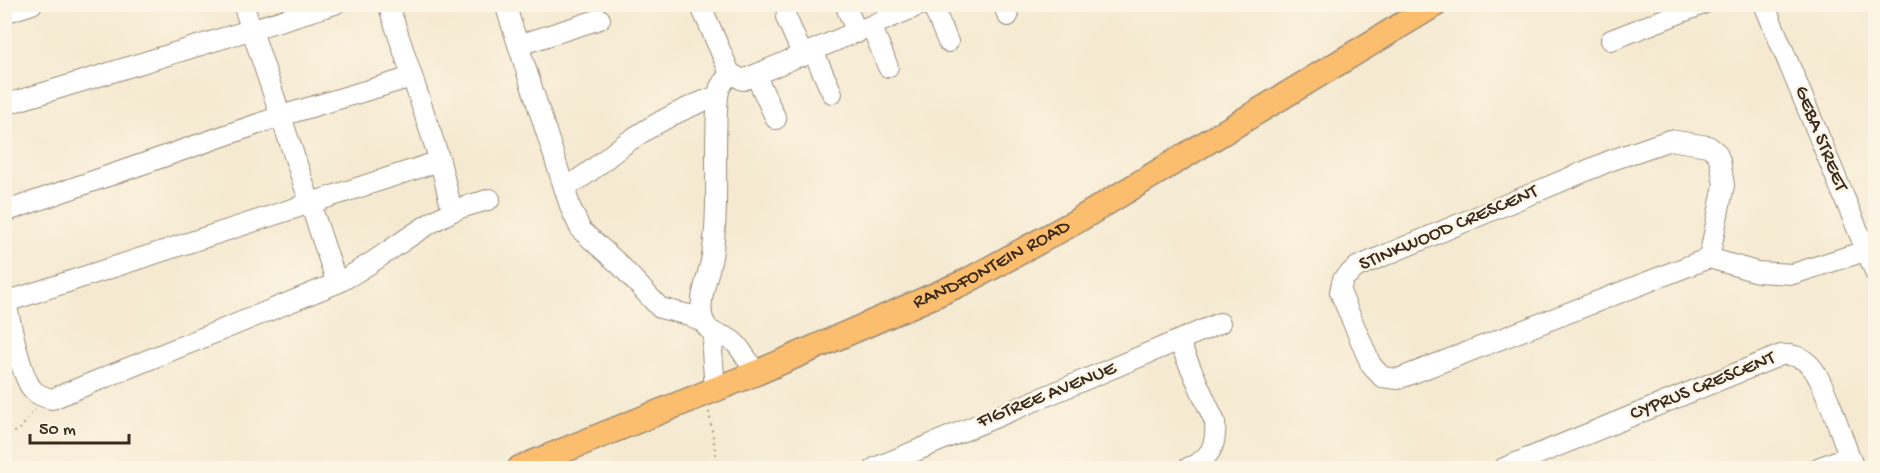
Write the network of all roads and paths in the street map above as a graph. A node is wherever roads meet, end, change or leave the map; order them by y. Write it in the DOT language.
graph roads {
  1 [pos="32,4"];
  2 [pos="243,4"];
  3 [pos="335,4"];
  4 [pos="387,4"];
  5 [pos="505,4"];
  6 [pos="700,4"];
  7 [pos="845,4"];
  8 [pos="932,4"];
  9 [pos="1436,4"];
  10 [pos="1703,4"];
  11 [pos="1764,4"];
  12 [pos="911,7"];
  13 [pos="4,13"];
  14 [pos="786,17"];
  15 [pos="600,20"];
  16 [pos="251,28"];
  17 [pos="864,30"];
  18 [pos="1611,40"];
  19 [pos="948,42"];
  20 [pos="519,45"];
  21 [pos="808,53"];
  22 [pos="888,68"];
  23 [pos="730,73"];
  24 [pos="756,76"];
  25 [pos="412,77"];
  26 [pos="832,93"];
  27 [pos="718,96"];
  28 [pos="4,105"];
  29 [pos="281,116"];
  30 [pos="776,119"];
  31 [pos="440,161"];
  32 [pos="565,187"];
  33 [pos="490,199"];
  34 [pos="310,203"];
  35 [pos="452,211"];
  36 [pos="4,212"];
  37 [pos="1865,250"];
  38 [pos="1708,258"];
  39 [pos="1875,274"];
  40 [pos="337,283"];
  41 [pos="5,298"];
  42 [pos="1220,323"];
  43 [pos="710,328"];
  44 [pos="1179,342"];
  45 [pos="756,373"];
  46 [pos="711,391"];
  47 [pos="41,396"];
  48 [pos="4,438"];
  49 [pos="1852,462"];
  50 [pos="520,468"];
  51 [pos="718,468"];
  52 [pos="875,468"];
  53 [pos="1188,468"];
  54 [pos="1504,468"];
  55 [pos="1818,468"];
  1 -- 13 [label="street"];
  2 -- 16 [label="street"];
  3 -- 16 [label="street"];
  4 -- 25 [label="street"];
  5 -- 20 [label="street"];
  6 -- 23 [label="street"];
  7 -- 17 [label="street"];
  8 -- 19 [label="street"];
  9 -- 45 [label="main road, RANDFONTEIN ROAD"];
  10 -- 18 [label="street"];
  11 -- 37 [label="street, GEBA STREET"];
  12 -- 17 [label="street"];
  14 -- 21 [label="street"];
  15 -- 20 [label="street"];
  16 -- 28 [label="street"];
  16 -- 29 [label="street"];
  17 -- 21 [label="street"];
  17 -- 22 [label="street"];
  20 -- 32 [label="street"];
  21 -- 24 [label="street"];
  21 -- 26 [label="street"];
  23 -- 24 [label="street"];
  23 -- 27 [label="street"];
  24 -- 30 [label="street"];
  25 -- 29 [label="street"];
  25 -- 31 [label="street"];
  27 -- 32 [label="street"];
  27 -- 43 [label="street"];
  29 -- 34 [label="street"];
  29 -- 36 [label="street"];
  31 -- 34 [label="street"];
  31 -- 35 [label="street"];
  32 -- 43 [label="street"];
  33 -- 35 [label="street"];
  34 -- 40 [label="street"];
  34 -- 41 [label="street"];
  35 -- 40 [label="street"];
  37 -- 38 [label="street"];
  37 -- 39 [label="street, GEBA STREET"];
  38 -- 38 [label="street, STINKWOOD CRESCENT"];
  40 -- 47 [label="street"];
  41 -- 47 [label="street"];
  42 -- 44 [label="street, FIGTREE AVENUE"];
  43 -- 45 [label="street"];
  43 -- 46 [label="street"];
  44 -- 52 [label="street, FIGTREE AVENUE"];
  44 -- 53 [label="street"];
  45 -- 46 [label="main road, RANDFONTEIN ROAD"];
  46 -- 50 [label="main road, RANDFONTEIN ROAD"];
  46 -- 51 [label="path"];
  47 -- 48 [label="path"];
  49 -- 54 [label="street, CYPRUS CRESCENT"];
  49 -- 55 [label="street, CYPRUS CRESCENT"];
}
